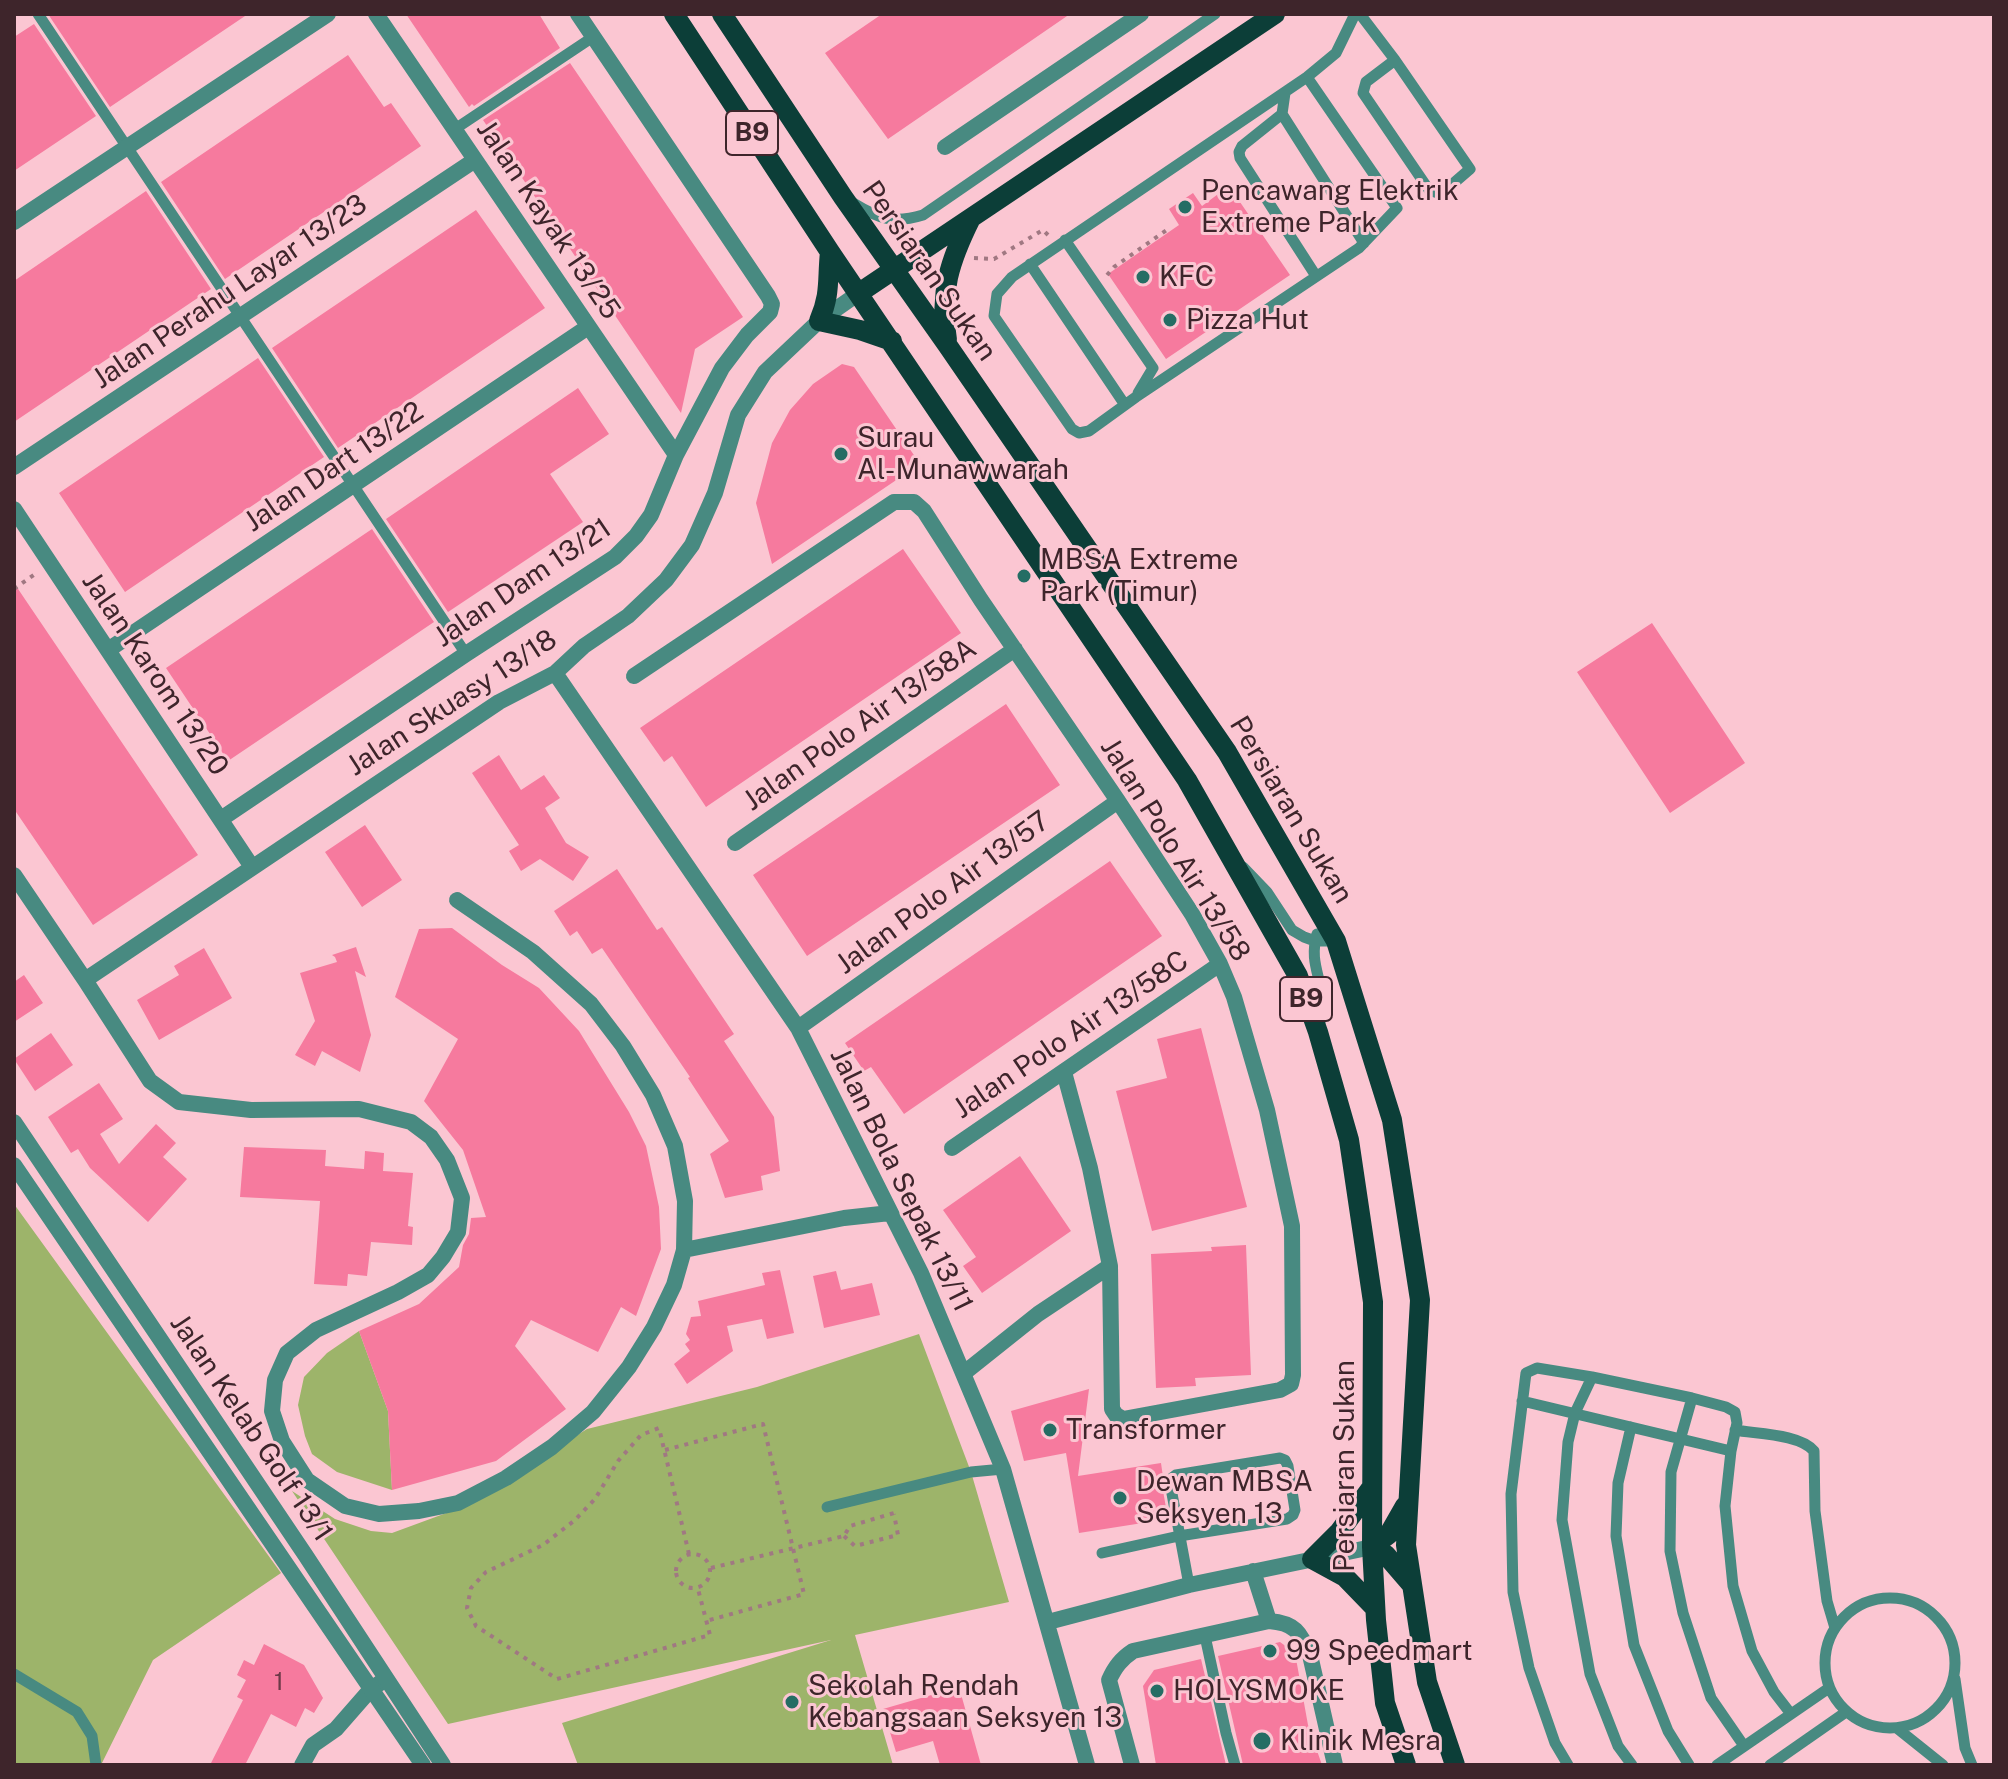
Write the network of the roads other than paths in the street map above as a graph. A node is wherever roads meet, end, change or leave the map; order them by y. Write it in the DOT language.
graph roads {
  1 [pos="38,14"];
  2 [pos="328,14"];
  3 [pos="376,14"];
  4 [pos="578,14"];
  5 [pos="674,14"];
  6 [pos="722,14"];
  7 [pos="1141,14"];
  8 [pos="1215,14"];
  9 [pos="1275,14"];
  10 [pos="1358,14"];
  11 [pos="593,37"];
  12 [pos="1395,60"];
  13 [pos="1307,77"];
  14 [pos="1285,93"];
  15 [pos="1282,114"];
  16 [pos="455,129"];
  17 [pos="127,147"];
  18 [pos="945,147"];
  19 [pos="475,160"];
  20 [pos="843,197"];
  21 [pos="971,218"];
  22 [pos="14,222"];
  23 [pos="1062,242"];
  24 [pos="1364,243"];
  25 [pos="830,252"];
  26 [pos="1030,264"];
  27 [pos="893,270"];
  28 [pos="1316,276"];
  29 [pos="859,293"];
  30 [pos="240,316"];
  31 [pos="819,321"];
  32 [pos="588,327"];
  33 [pos="892,341"];
  34 [pos="948,346"];
  35 [pos="1136,397"];
  36 [pos="1125,405"];
  37 [pos="676,455"];
  38 [pos="14,467"];
  39 [pos="353,484"];
  40 [pos="14,509"];
  41 [pos="1015,649"];
  42 [pos="108,650"];
  43 [pos="466,654"];
  44 [pos="555,673"];
  45 [pos="634,676"];
  46 [pos="1118,801"];
  47 [pos="221,819"];
  48 [pos="735,843"];
  49 [pos="1230,856"];
  50 [pos="252,867"];
  51 [pos="14,875"];
  52 [pos="457,900"];
  53 [pos="1324,919"];
  54 [pos="1315,941"];
  55 [pos="1336,941"];
  56 [pos="1220,964"];
  57 [pos="85,980"];
  58 [pos="798,1028"];
  59 [pos="1318,1032"];
  60 [pos="1064,1072"];
  61 [pos="14,1122"];
  62 [pos="952,1148"];
  63 [pos="14,1165"];
  64 [pos="890,1213"];
  65 [pos="684,1250"];
  66 [pos="1110,1266"];
  67 [pos="964,1373"];
  68 [pos="1592,1377"];
  69 [pos="1692,1398"];
  70 [pos="1522,1401"];
  71 [pos="1575,1413"];
  72 [pos="1631,1427"];
  73 [pos="1735,1430"];
  74 [pos="1682,1439"];
  75 [pos="1731,1451"];
  76 [pos="1003,1469"];
  77 [pos="1372,1487"];
  78 [pos="1408,1502"];
  79 [pos="827,1507"];
  80 [pos="1179,1536"];
  81 [pos="1372,1547"];
  82 [pos="1102,1553"];
  83 [pos="1312,1559"];
  84 [pos="1253,1571"];
  85 [pos="1411,1584"];
  86 [pos="1189,1585"];
  87 [pos="1375,1608"];
  88 [pos="1269,1621"];
  89 [pos="1048,1622"];
  90 [pos="1835,1628"];
  91 [pos="1205,1636"];
  92 [pos="14,1674"];
  93 [pos="1955,1678"];
  94 [pos="385,1679"];
  95 [pos="1829,1688"];
  96 [pos="371,1689"];
  97 [pos="1846,1712"];
  98 [pos="1791,1714"];
  99 [pos="1898,1729"];
  100 [pos="1744,1746"];
  101 [pos="96,1765"];
  102 [pos="302,1765"];
  103 [pos="423,1765"];
  104 [pos="443,1765"];
  105 [pos="1087,1765"];
  106 [pos="1132,1765"];
  107 [pos="1235,1765"];
  108 [pos="1335,1765"];
  109 [pos="1406,1765"];
  110 [pos="1455,1765"];
  111 [pos="1568,1765"];
  112 [pos="1632,1765"];
  113 [pos="1689,1765"];
  114 [pos="1717,1765"];
  115 [pos="1770,1765"];
  116 [pos="1943,1765"];
  117 [pos="1972,1765"];
  1 -- 17 [label="lane"];
  2 -- 17 [label="street"];
  3 -- 16 [label="street, Jalan Kayak 13/25"];
  4 -- 11 [label="street"];
  5 -- 25 [label="main road, Persiaran Sukan / B9"];
  6 -- 20 [label="main road, Persiaran Sukan / B9"];
  7 -- 18 [label="street"];
  8 -- 20 [label="lane"];
  9 -- 21 [label="main road"];
  10 -- 12 [label="lane"];
  10 -- 13 [label="lane"];
  11 -- 16 [label="lane"];
  11 -- 37 [label="street, Jalan Dam 13/21"];
  12 -- 12 [label="lane"];
  13 -- 14 [label="lane"];
  13 -- 24 [label="lane"];
  14 -- 15 [label="lane"];
  14 -- 23 [label="lane"];
  15 -- 24 [label="lane"];
  15 -- 28 [label="lane"];
  16 -- 19 [label="street, Jalan Kayak 13/25"];
  17 -- 22 [label="street"];
  17 -- 30 [label="lane"];
  19 -- 30 [label="street, Jalan Perahu Layar 13/23"];
  19 -- 32 [label="street, Jalan Kayak 13/25"];
  20 -- 27 [label="main road, Persiaran Sukan / B9"];
  21 -- 27 [label="main road"];
  21 -- 34 [label="main road"];
  23 -- 26 [label="lane"];
  23 -- 35 [label="lane"];
  24 -- 28 [label="lane"];
  25 -- 29 [label="main road, Persiaran Sukan / B9"];
  25 -- 31 [label="main road"];
  26 -- 36 [label="lane"];
  26 -- 36 [label="lane"];
  27 -- 29 [label="main road"];
  27 -- 34 [label="main road, Persiaran Sukan / B9"];
  28 -- 35 [label="lane"];
  29 -- 31 [label="street, Jalan Skuasy 13/18"];
  29 -- 33 [label="main road, Persiaran Sukan / B9"];
  30 -- 38 [label="street, Jalan Perahu Layar 13/23"];
  30 -- 39 [label="lane"];
  31 -- 33 [label="main road"];
  31 -- 44 [label="street, Jalan Skuasy 13/18"];
  32 -- 37 [label="street, Jalan Kayak 13/25"];
  32 -- 39 [label="street, Jalan Dart 13/22"];
  33 -- 49 [label="main road, Persiaran Sukan / B9"];
  34 -- 53 [label="main road, Persiaran Sukan / B9"];
  35 -- 36 [label="lane"];
  37 -- 43 [label="street, Jalan Dam 13/21"];
  39 -- 42 [label="street, Jalan Dart 13/22"];
  39 -- 43 [label="lane"];
  40 -- 42 [label="street, Jalan Karom 13/20"];
  41 -- 45 [label="street, Jalan Polo Air 13/58"];
  41 -- 46 [label="street, Jalan Polo Air 13/58"];
  41 -- 48 [label="street, Jalan Polo Air 13/58A"];
  42 -- 47 [label="street, Jalan Karom 13/20"];
  43 -- 47 [label="street, Jalan Dam 13/21"];
  44 -- 50 [label="street, Jalan Skuasy 13/18"];
  44 -- 58 [label="street, Jalan Bola Sepak 13/11"];
  46 -- 56 [label="street, Jalan Polo Air 13/58"];
  46 -- 58 [label="street, Jalan Polo Air 13/57"];
  47 -- 50 [label="street, Jalan Karom 13/20"];
  49 -- 54 [label="lane"];
  49 -- 59 [label="main road, Persiaran Sukan / B9"];
  50 -- 57 [label="street, Jalan Skuasy 13/18"];
  51 -- 57 [label="street"];
  52 -- 65 [label="street"];
  53 -- 54 [label="lane"];
  53 -- 55 [label="main road, Persiaran Sukan / B9"];
  54 -- 55 [label="lane"];
  54 -- 59 [label="lane"];
  55 -- 78 [label="main road, Persiaran Sukan / B9"];
  56 -- 60 [label="street, Jalan Polo Air 13/58C"];
  56 -- 66 [label="street, Jalan Polo Air 13/58"];
  57 -- 65 [label="street"];
  58 -- 64 [label="street, Jalan Bola Sepak 13/11"];
  59 -- 77 [label="main road, Persiaran Sukan / B9"];
  60 -- 62 [label="street, Jalan Polo Air 13/58C"];
  60 -- 66 [label="street"];
  61 -- 94 [label="street, Jalan Kelab Golf 13/1"];
  63 -- 96 [label="street"];
  64 -- 65 [label="street"];
  64 -- 67 [label="street, Jalan Bola Sepak 13/11"];
  66 -- 67 [label="street"];
  67 -- 76 [label="street, Jalan Bola Sepak 13/11"];
  68 -- 69 [label="lane"];
  68 -- 70 [label="lane"];
  68 -- 71 [label="lane"];
  69 -- 73 [label="lane"];
  69 -- 74 [label="lane"];
  70 -- 71 [label="lane"];
  70 -- 111 [label="lane"];
  71 -- 72 [label="lane"];
  71 -- 112 [label="lane"];
  72 -- 74 [label="lane"];
  72 -- 113 [label="lane"];
  73 -- 75 [label="lane"];
  73 -- 90 [label="lane"];
  74 -- 75 [label="lane"];
  74 -- 100 [label="lane"];
  75 -- 98 [label="lane"];
  76 -- 79 [label="lane"];
  76 -- 89 [label="street, Jalan Bola Sepak 13/11"];
  77 -- 81 [label="main road, Persiaran Sukan / B9"];
  77 -- 83 [label="main road"];
  78 -- 81 [label="main road"];
  78 -- 85 [label="main road, Persiaran Sukan / B9"];
  80 -- 80 [label="lane"];
  80 -- 82 [label="lane"];
  80 -- 86 [label="lane"];
  81 -- 83 [label="street"];
  81 -- 85 [label="main road"];
  81 -- 87 [label="main road, Persiaran Sukan / B9"];
  83 -- 84 [label="street"];
  83 -- 87 [label="main road"];
  84 -- 86 [label="street"];
  84 -- 88 [label="street"];
  85 -- 110 [label="main road, Persiaran Sukan / B9"];
  86 -- 89 [label="street"];
  87 -- 109 [label="main road, Persiaran Sukan / B9"];
  88 -- 91 [label="street"];
  88 -- 108 [label="street"];
  89 -- 105 [label="street, Jalan Bola Sepak 13/11"];
  90 -- 93 [label="lane"];
  90 -- 95 [label="lane"];
  91 -- 106 [label="street"];
  91 -- 107 [label="lane"];
  92 -- 101 [label="lane"];
  93 -- 99 [label="lane"];
  93 -- 117 [label="lane"];
  94 -- 96 [label="street"];
  94 -- 104 [label="street, Jalan Kelab Golf 13/1"];
  95 -- 97 [label="lane"];
  95 -- 98 [label="lane"];
  96 -- 102 [label="street"];
  96 -- 103 [label="street"];
  97 -- 99 [label="lane"];
  97 -- 115 [label="lane"];
  98 -- 100 [label="lane"];
  99 -- 116 [label="lane"];
  100 -- 114 [label="lane"];
}
